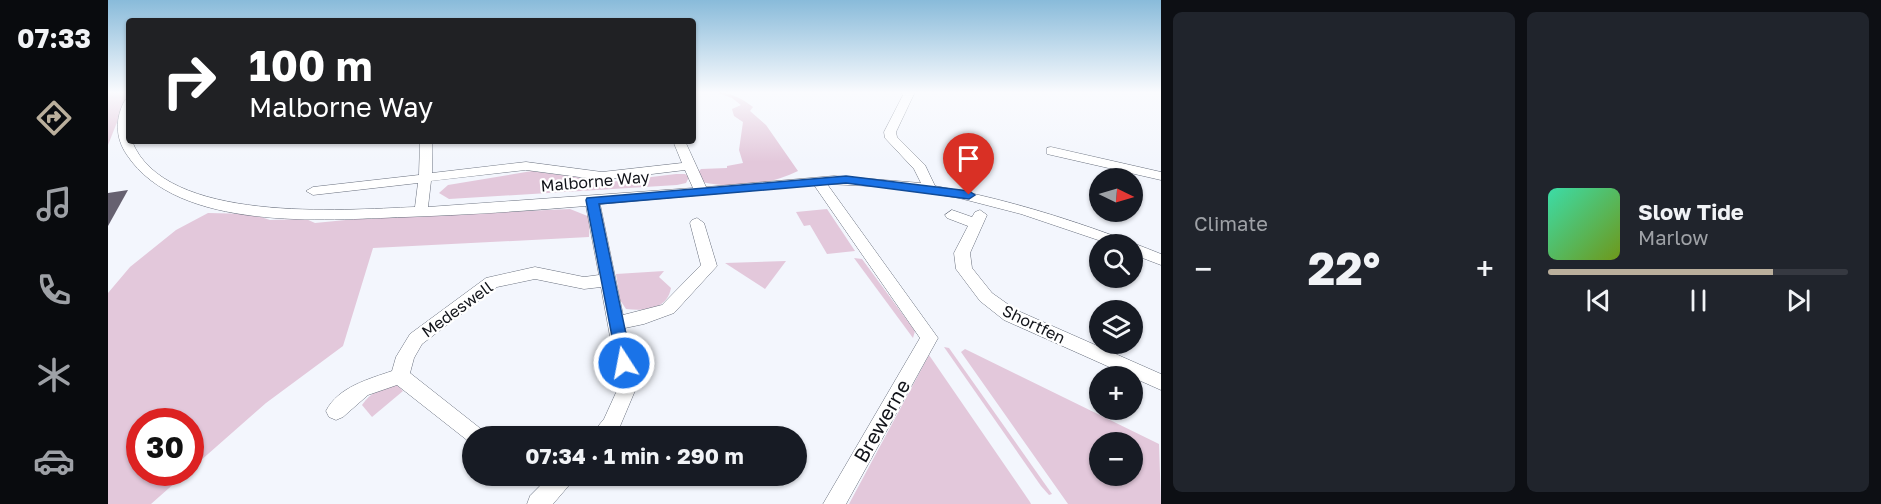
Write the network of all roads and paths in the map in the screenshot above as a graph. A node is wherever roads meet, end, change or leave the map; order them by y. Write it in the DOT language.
graph roads {
  1 [pos="125,116"];
  2 [pos="898,116"];
  3 [pos="126,144"];
  4 [pos="126,144"];
  5 [pos="426,144"];
  6 [pos="680,144"];
  7 [pos="1051,152"];
  8 [pos="690,166"];
  9 [pos="1161,176"];
  10 [pos="426,178"];
  11 [pos="818,181"];
  12 [pos="930,189"];
  13 [pos="701,190"];
  14 [pos="313,191"];
  15 [pos="592,200"];
  16 [pos="420,212"];
  17 [pos="952,215"];
  18 [pos="697,224"];
  19 [pos="1093,234"];
  20 [pos="1143,253"];
  21 [pos="1161,260"];
  22 [pos="608,280"];
  23 [pos="616,323"];
  24 [pos="400,376"];
  25 [pos="1161,382"];
  26 [pos="336,411"];
  27 [pos="463,426"];
  28 [pos="610,426"];
  29 [pos="555,486"];
  30 [pos="538,504"];
  31 [pos="834,504"];
  1 -- 3 [label="street, Malborne Way"];
  2 -- 12 [label="street"];
  4 -- 16 [label="street, Malborne Way"];
  5 -- 10 [label="street"];
  6 -- 8 [label="street"];
  7 -- 9 [label="street"];
  8 -- 10 [label="street"];
  8 -- 13 [label="street"];
  10 -- 14 [label="street"];
  10 -- 16 [label="street"];
  11 -- 12 [label="street, Malborne Way"];
  11 -- 13 [label="street, Malborne Way"];
  11 -- 31 [label="street, Brewerne"];
  12 -- 19 [label="street, Malborne Way"];
  13 -- 15 [label="street, Malborne Way"];
  15 -- 16 [label="street, Malborne Way"];
  15 -- 22 [label="street"];
  17 -- 25 [label="street, Shortfen"];
  18 -- 23 [label="street"];
  20 -- 21 [label="street"];
  22 -- 23 [label="street"];
  22 -- 24 [label="street, Medeswell"];
  23 -- 28 [label="street"];
  24 -- 26 [label="street"];
  24 -- 27 [label="street"];
  29 -- 30 [label="street"];
}
